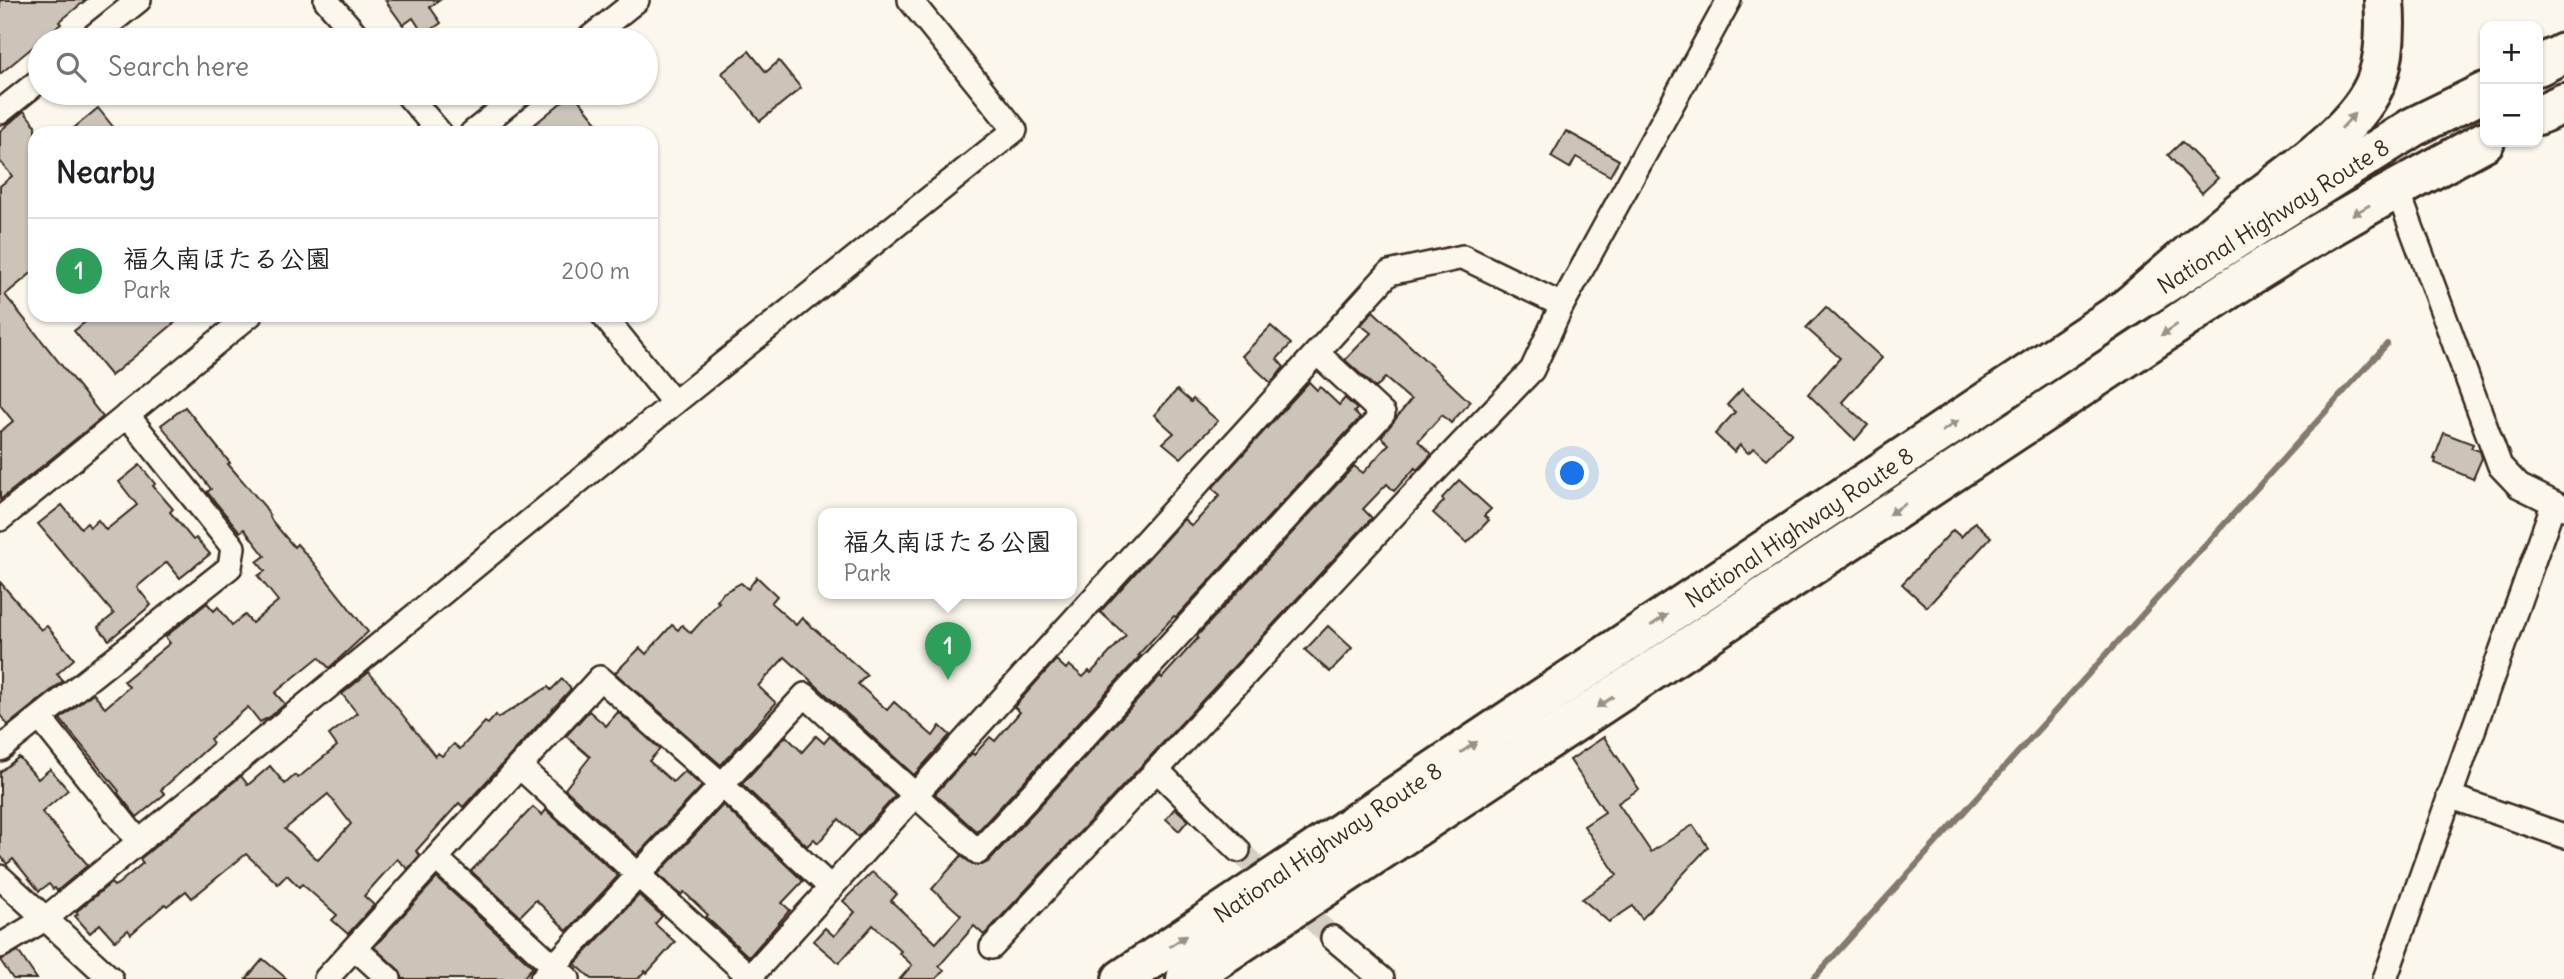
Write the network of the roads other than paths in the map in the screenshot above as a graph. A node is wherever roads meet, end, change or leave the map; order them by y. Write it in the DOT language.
graph roads {
  1 [pos="139,0"];
  2 [pos="326,0"];
  3 [pos="637,0"];
  4 [pos="909,0"];
  5 [pos="1730,0"];
  6 [pos="2384,0"];
  7 [pos="104,28"];
  8 [pos="350,28"];
  9 [pos="602,28"];
  10 [pos="2564,53"];
  11 [pos="2543,64"];
  12 [pos="28,90"];
  13 [pos="2480,94"];
  14 [pos="2564,103"];
  15 [pos="416,105"];
  16 [pos="507,105"];
  17 [pos="0,112"];
  18 [pos="2543,113"];
  19 [pos="434,126"];
  20 [pos="481,126"];
  21 [pos="2480,144"];
  22 [pos="2397,189"];
  23 [pos="1562,305"];
  24 [pos="2128,307"];
  25 [pos="241,322"];
  26 [pos="609,322"];
  27 [pos="1317,353"];
  28 [pos="674,403"];
  29 [pos="127,415"];
  30 [pos="2558,507"];
  31 [pos="0,519"];
  32 [pos="40,718"];
  33 [pos="0,749"];
  34 [pos="520,767"];
  35 [pos="1158,771"];
  36 [pos="721,785"];
  37 [pos="915,796"];
  38 [pos="2449,796"];
  39 [pos="2564,836"];
  40 [pos="139,842"];
  41 [pos="1238,850"];
  42 [pos="437,859"];
  43 [pos="639,874"];
  44 [pos="0,877"];
  45 [pos="831,888"];
  46 [pos="45,919"];
  47 [pos="1333,938"];
  48 [pos="0,946"];
  49 [pos="992,947"];
  50 [pos="355,948"];
  51 [pos="555,975"];
  52 [pos="749,978"];
  53 [pos="111,979"];
  54 [pos="326,979"];
  55 [pos="389,979"];
  56 [pos="1122,979"];
  57 [pos="1186,979"];
  58 [pos="1382,979"];
  59 [pos="2385,979"];
  1 -- 7 [label="street"];
  2 -- 8 [label="street"];
  3 -- 9 [label="street"];
  4 -- 28 [label="street"];
  5 -- 23 [label="street"];
  24 -- 6 [label="highway, one-way"];
  10 -- 11 [label="highway"];
  12 -- 17 [label="street"];
  13 -- 24 [label="highway, National Highway Route 8"];
  14 -- 18 [label="highway"];
  15 -- 19 [label="street"];
  16 -- 20 [label="street"];
  21 -- 22 [label="highway, National Highway Route 8"];
  22 -- 30 [label="street"];
  22 -- 57 [label="highway, National Highway Route 8, one-way"];
  23 -- 27 [label="street"];
  23 -- 35 [label="street"];
  56 -- 24 [label="highway, National Highway Route 8, one-way"];
  25 -- 29 [label="street"];
  26 -- 28 [label="street"];
  27 -- 37 [label="street"];
  27 -- 37 [label="street"];
  28 -- 40 [label="street"];
  29 -- 31 [label="street"];
  29 -- 32 [label="street"];
  30 -- 38 [label="street"];
  32 -- 33 [label="street"];
  32 -- 40 [label="street"];
  34 -- 36 [label="street"];
  34 -- 42 [label="street"];
  34 -- 43 [label="street"];
  35 -- 41 [label="street"];
  35 -- 49 [label="street"];
  36 -- 37 [label="street"];
  36 -- 43 [label="street"];
  36 -- 45 [label="street"];
  37 -- 45 [label="street"];
  38 -- 39 [label="street"];
  38 -- 59 [label="street"];
  40 -- 46 [label="street"];
  42 -- 50 [label="street"];
  42 -- 51 [label="street"];
  43 -- 51 [label="street"];
  43 -- 52 [label="street"];
  44 -- 46 [label="street"];
  45 -- 52 [label="street"];
  46 -- 48 [label="street"];
  46 -- 53 [label="street"];
  47 -- 58 [label="street"];
  50 -- 54 [label="street"];
  50 -- 55 [label="street"];
}
